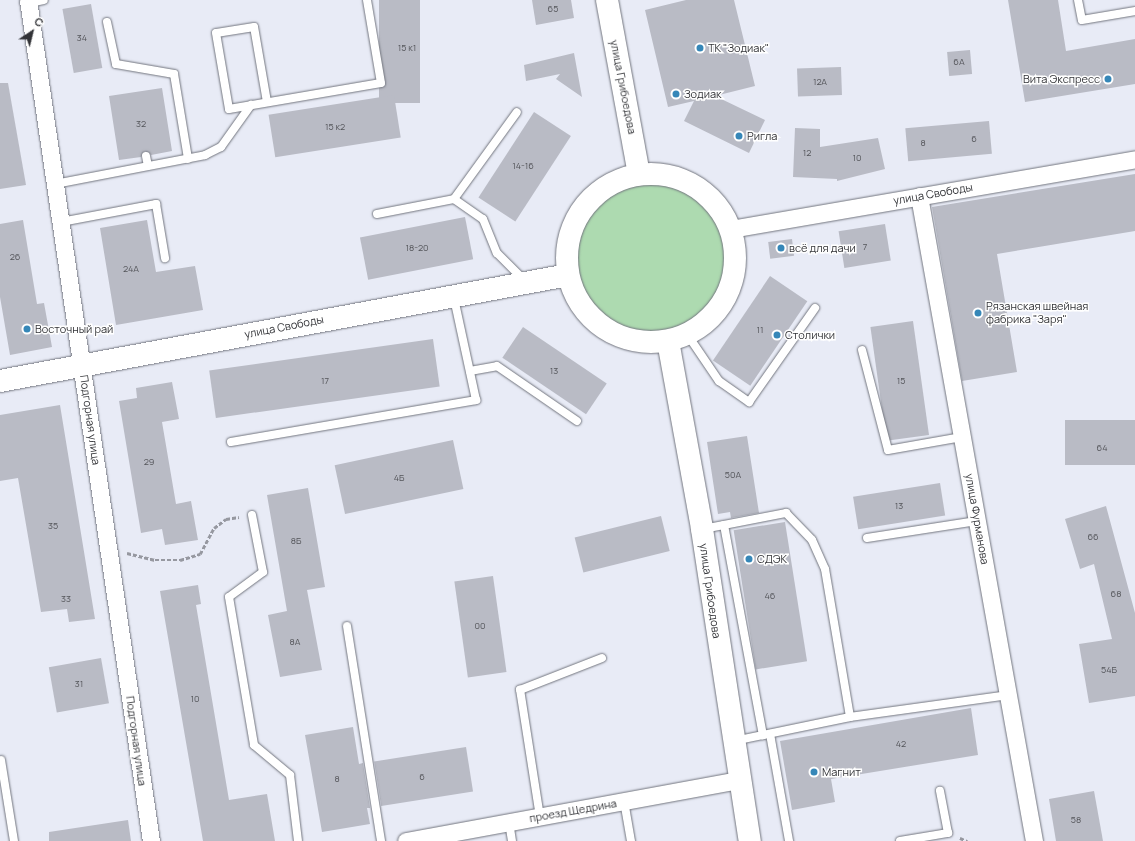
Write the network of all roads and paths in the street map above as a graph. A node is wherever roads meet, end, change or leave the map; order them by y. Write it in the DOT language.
graph roads {
  1 [pos="367,0"];
  2 [pos="607,0"];
  3 [pos="1078,0"];
  4 [pos="34,1"];
  5 [pos="1135,11"];
  6 [pos="107,22"];
  7 [pos="267,102"];
  8 [pos="251,105"];
  9 [pos="517,112"];
  10 [pos="146,156"];
  11 [pos="188,159"];
  12 [pos="1135,159"];
  13 [pos="148,166"];
  14 [pos="639,174"];
  15 [pos="55,184"];
  16 [pos="919,196"];
  17 [pos="454,199"];
  18 [pos="377,214"];
  19 [pos="61,222"];
  20 [pos="731,229"];
  21 [pos="165,258"];
  22 [pos="568,275"];
  23 [pos="526,282"];
  24 [pos="454,295"];
  25 [pos="815,308"];
  26 [pos="678,338"];
  27 [pos="862,350"];
  28 [pos="82,366"];
  29 [pos="470,371"];
  30 [pos="0,381"];
  31 [pos="577,421"];
  32 [pos="962,437"];
  33 [pos="231,442"];
  34 [pos="252,515"];
  35 [pos="977,521"];
  36 [pos="724,525"];
  37 [pos="702,529"];
  38 [pos="867,538"];
  39 [pos="109,552"];
  40 [pos="347,626"];
  41 [pos="602,658"];
  42 [pos="1008,695"];
  43 [pos="850,717"];
  44 [pos="766,734"];
  45 [pos="733,741"];
  46 [pos="1,760"];
  47 [pos="740,780"];
  48 [pos="940,791"];
  49 [pos="624,801"];
  50 [pos="540,817"];
  51 [pos="509,822"];
  52 [pos="14,841"];
  53 [pos="151,841"];
  54 [pos="298,841"];
  55 [pos="381,841"];
  56 [pos="406,841"];
  57 [pos="512,841"];
  58 [pos="631,841"];
  59 [pos="750,841"];
  60 [pos="789,841"];
  61 [pos="900,841"];
  62 [pos="1034,841"];
  1 -- 7 [label="lane"];
  2 -- 14 [label="main road, улица Грибоедова"];
  3 -- 5 [label="lane"];
  4 -- 15 [label="street, Подгорная улица"];
  6 -- 11 [label="lane"];
  7 -- 8 [label="lane"];
  7 -- 8 [label="lane"];
  8 -- 11 [label="lane"];
  9 -- 17 [label="lane"];
  10 -- 13 [label="lane"];
  11 -- 13 [label="lane"];
  12 -- 16 [label="street, улица Свободы"];
  13 -- 15 [label="lane"];
  14 -- 20 [label="main road"];
  14 -- 22 [label="main road"];
  15 -- 19 [label="street, Подгорная улица"];
  16 -- 20 [label="street, улица Свободы"];
  16 -- 32 [label="street, улица Фурманова"];
  17 -- 18 [label="lane"];
  17 -- 23 [label="lane"];
  19 -- 21 [label="lane"];
  19 -- 28 [label="street, Подгорная улица"];
  20 -- 26 [label="main road"];
  22 -- 23 [label="main road, улица Свободы"];
  22 -- 26 [label="main road"];
  23 -- 24 [label="main road, улица Свободы"];
  24 -- 28 [label="main road, улица Свободы"];
  24 -- 29 [label="lane"];
  25 -- 26 [label="lane"];
  26 -- 37 [label="main road, улица Грибоедова"];
  27 -- 32 [label="lane"];
  28 -- 30 [label="main road, улица Свободы"];
  28 -- 39 [label="street, Подгорная улица"];
  29 -- 31 [label="lane"];
  29 -- 33 [label="lane"];
  32 -- 35 [label="street, улица Фурманова"];
  34 -- 39 [label="path"];
  34 -- 54 [label="lane"];
  35 -- 38 [label="lane"];
  35 -- 42 [label="street, улица Фурманова"];
  36 -- 37 [label="lane"];
  36 -- 43 [label="lane"];
  36 -- 44 [label="lane"];
  37 -- 45 [label="main road, улица Грибоедова"];
  39 -- 53 [label="street, Подгорная улица"];
  40 -- 55 [label="lane"];
  41 -- 50 [label="lane"];
  42 -- 43 [label="lane"];
  42 -- 62 [label="street, улица Фурманова"];
  43 -- 44 [label="lane"];
  44 -- 45 [label="lane"];
  44 -- 60 [label="lane"];
  45 -- 47 [label="main road, улица Грибоедова"];
  46 -- 52 [label="lane"];
  47 -- 49 [label="street, проезд Щедрина"];
  47 -- 59 [label="main road, улица Грибоедова"];
  48 -- 61 [label="lane"];
  49 -- 50 [label="street, проезд Щедрина"];
  49 -- 58 [label="lane"];
  50 -- 51 [label="street, проезд Щедрина"];
  51 -- 56 [label="street, проезд Щедрина"];
  51 -- 57 [label="lane"];
}
